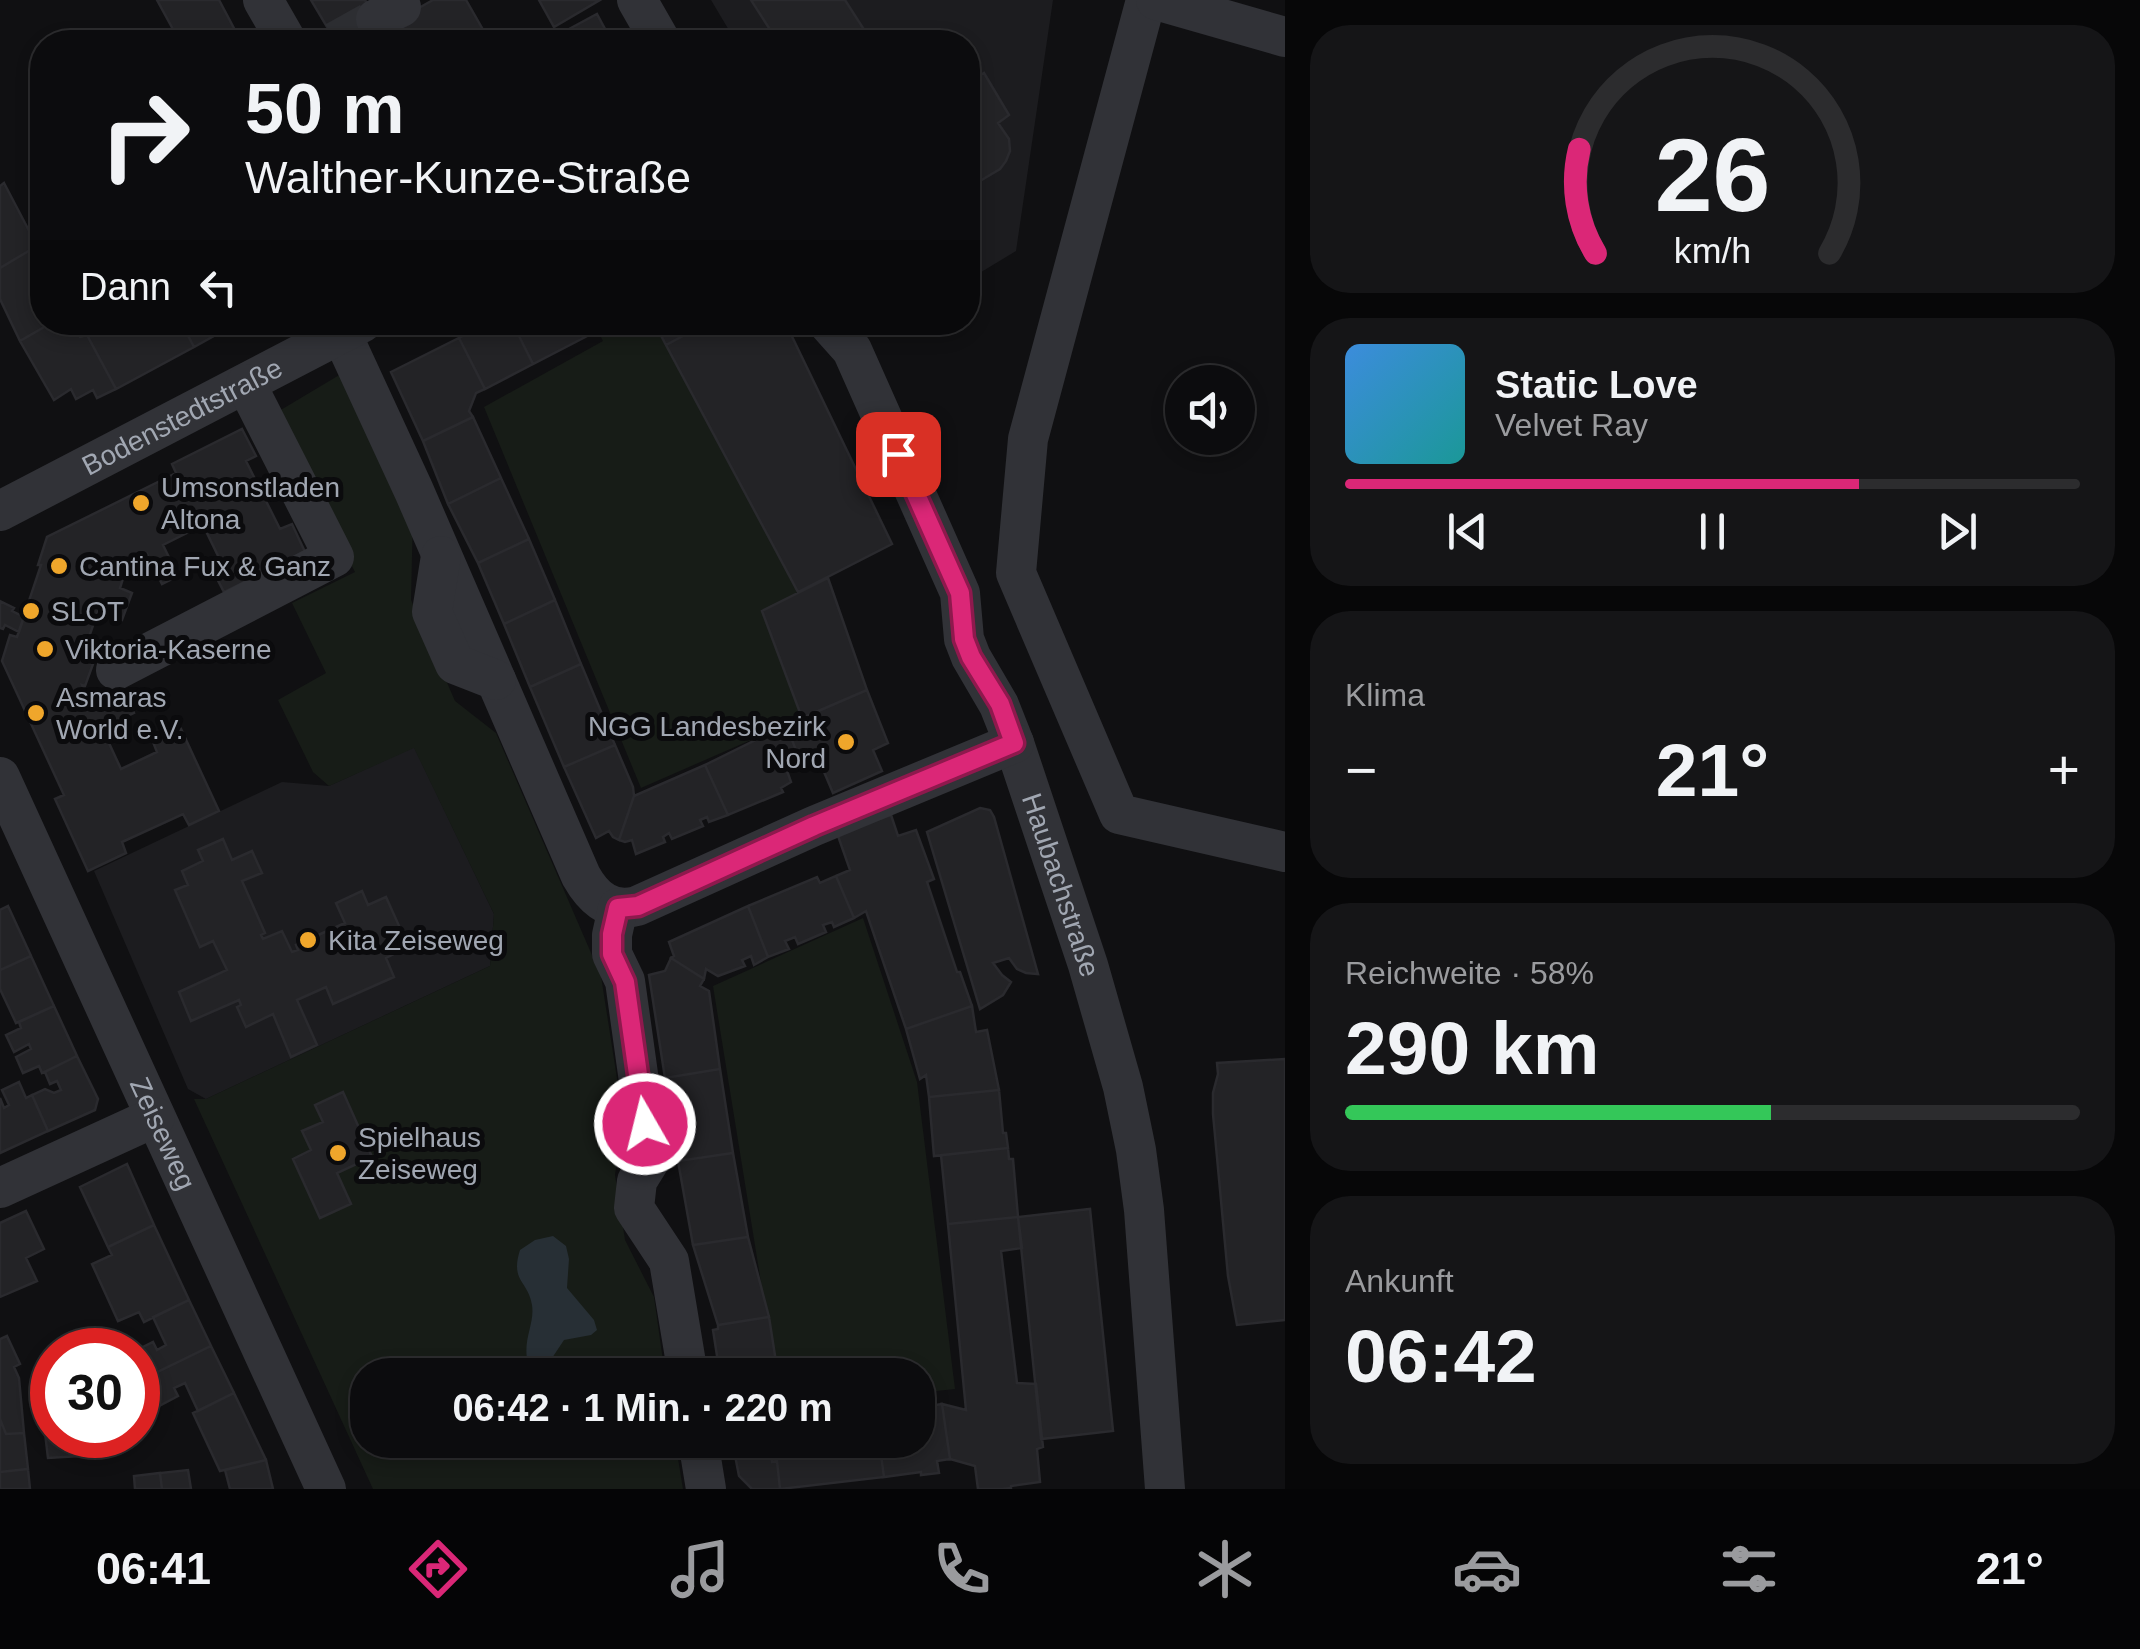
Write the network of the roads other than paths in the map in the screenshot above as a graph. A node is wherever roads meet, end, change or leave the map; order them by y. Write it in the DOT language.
graph roads {
  1 [pos="263,0"];
  2 [pos="637,0"];
  3 [pos="1146,0"];
  4 [pos="1156,0"];
  5 [pos="280,30"];
  6 [pos="655,30"];
  7 [pos="1285,37"];
  8 [pos="340,335"];
  9 [pos="354,335"];
  10 [pos="838,335"];
  11 [pos="246,384"];
  12 [pos="0,511"];
  13 [pos="116,670"];
  14 [pos="1014,743"];
  15 [pos="0,777"];
  16 [pos="1285,852"];
  17 [pos="618,908"];
  18 [pos="155,1118"];
  19 [pos="0,1188"];
  20 [pos="685,1358"];
  21 [pos="701,1458"];
  22 [pos="326,1489"];
  23 [pos="706,1489"];
  24 [pos="1165,1489"];
  1 -- 5 [label="street"];
  2 -- 6 [label="street"];
  3 -- 16 [label="street"];
  4 -- 7 [label="street"];
  8 -- 11 [label="street, Bodenstedtstraße"];
  9 -- 17 [label="street"];
  10 -- 14 [label="street, Haubachstraße"];
  11 -- 12 [label="street, Bodenstedtstraße"];
  11 -- 13 [label="street"];
  14 -- 17 [label="street"];
  14 -- 24 [label="street, Haubachstraße"];
  15 -- 18 [label="street, Zeiseweg"];
  17 -- 20 [label="street"];
  18 -- 19 [label="street"];
  18 -- 22 [label="street, Zeiseweg"];
  21 -- 23 [label="street"];
}
